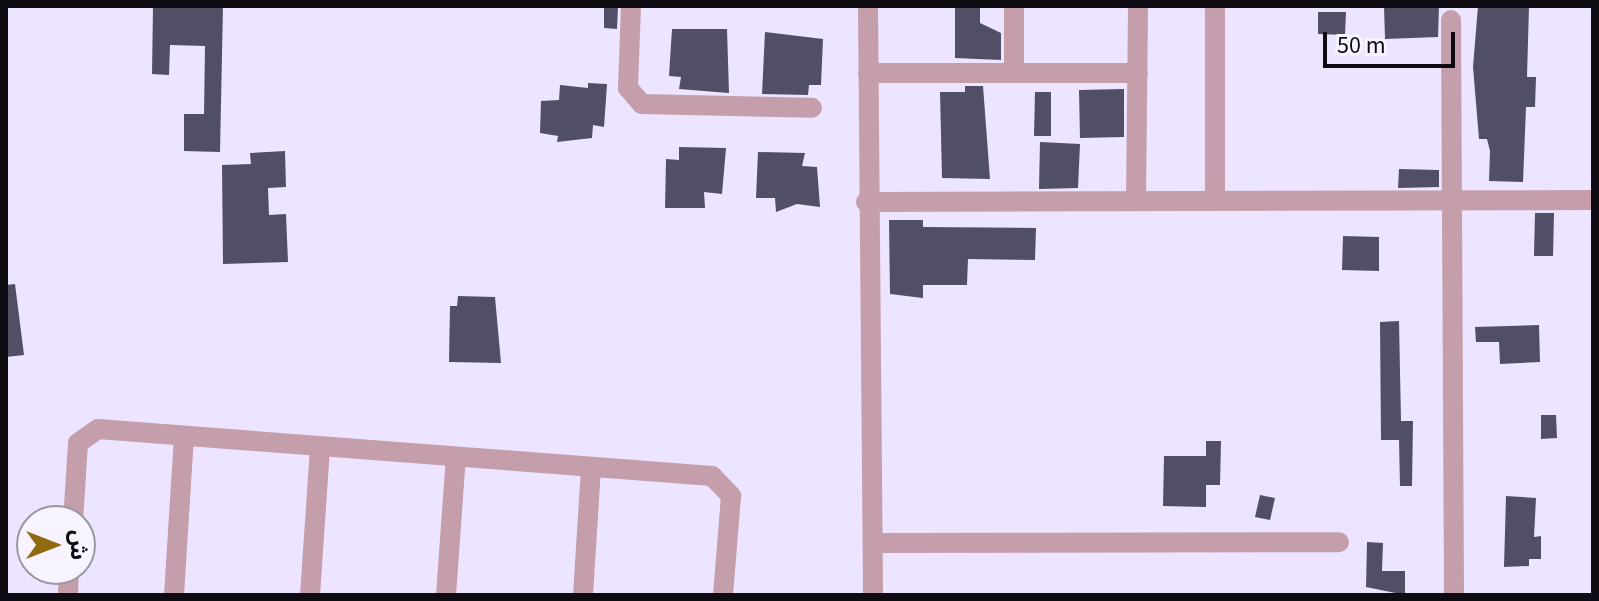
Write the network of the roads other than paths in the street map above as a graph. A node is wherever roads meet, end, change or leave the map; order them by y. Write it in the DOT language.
graph roads {
  1 [pos="631,6"];
  2 [pos="868,6"];
  3 [pos="1014,6"];
  4 [pos="1138,6"];
  5 [pos="1215,6"];
  6 [pos="1451,20"];
  7 [pos="1014,72"];
  8 [pos="868,73"];
  9 [pos="1138,73"];
  10 [pos="812,108"];
  11 [pos="1136,199"];
  12 [pos="1451,199"];
  13 [pos="1215,200"];
  14 [pos="1593,200"];
  15 [pos="866,202"];
  16 [pos="184,436"];
  17 [pos="320,447"];
  18 [pos="456,457"];
  19 [pos="591,468"];
  20 [pos="75,505"];
  21 [pos="1339,542"];
  22 [pos="874,543"];
  23 [pos="174,595"];
  24 [pos="310,595"];
  25 [pos="446,595"];
  26 [pos="583,595"];
  27 [pos="723,595"];
  28 [pos="873,595"];
  29 [pos="1454,595"];
  1 -- 10 [label="street"];
  2 -- 8 [label="street"];
  3 -- 7 [label="street"];
  4 -- 9 [label="street"];
  5 -- 13 [label="street"];
  6 -- 12 [label="street"];
  7 -- 8 [label="street"];
  7 -- 9 [label="street"];
  8 -- 15 [label="street"];
  9 -- 11 [label="street"];
  11 -- 13 [label="street"];
  11 -- 15 [label="street"];
  12 -- 13 [label="street"];
  12 -- 14 [label="street"];
  12 -- 29 [label="street"];
  15 -- 22 [label="street"];
  16 -- 17 [label="street"];
  16 -- 20 [label="street"];
  16 -- 23 [label="street"];
  17 -- 18 [label="street"];
  17 -- 24 [label="street"];
  18 -- 19 [label="street"];
  18 -- 25 [label="street"];
  19 -- 26 [label="street"];
  19 -- 27 [label="street"];
  21 -- 22 [label="street"];
  22 -- 28 [label="street"];
}
